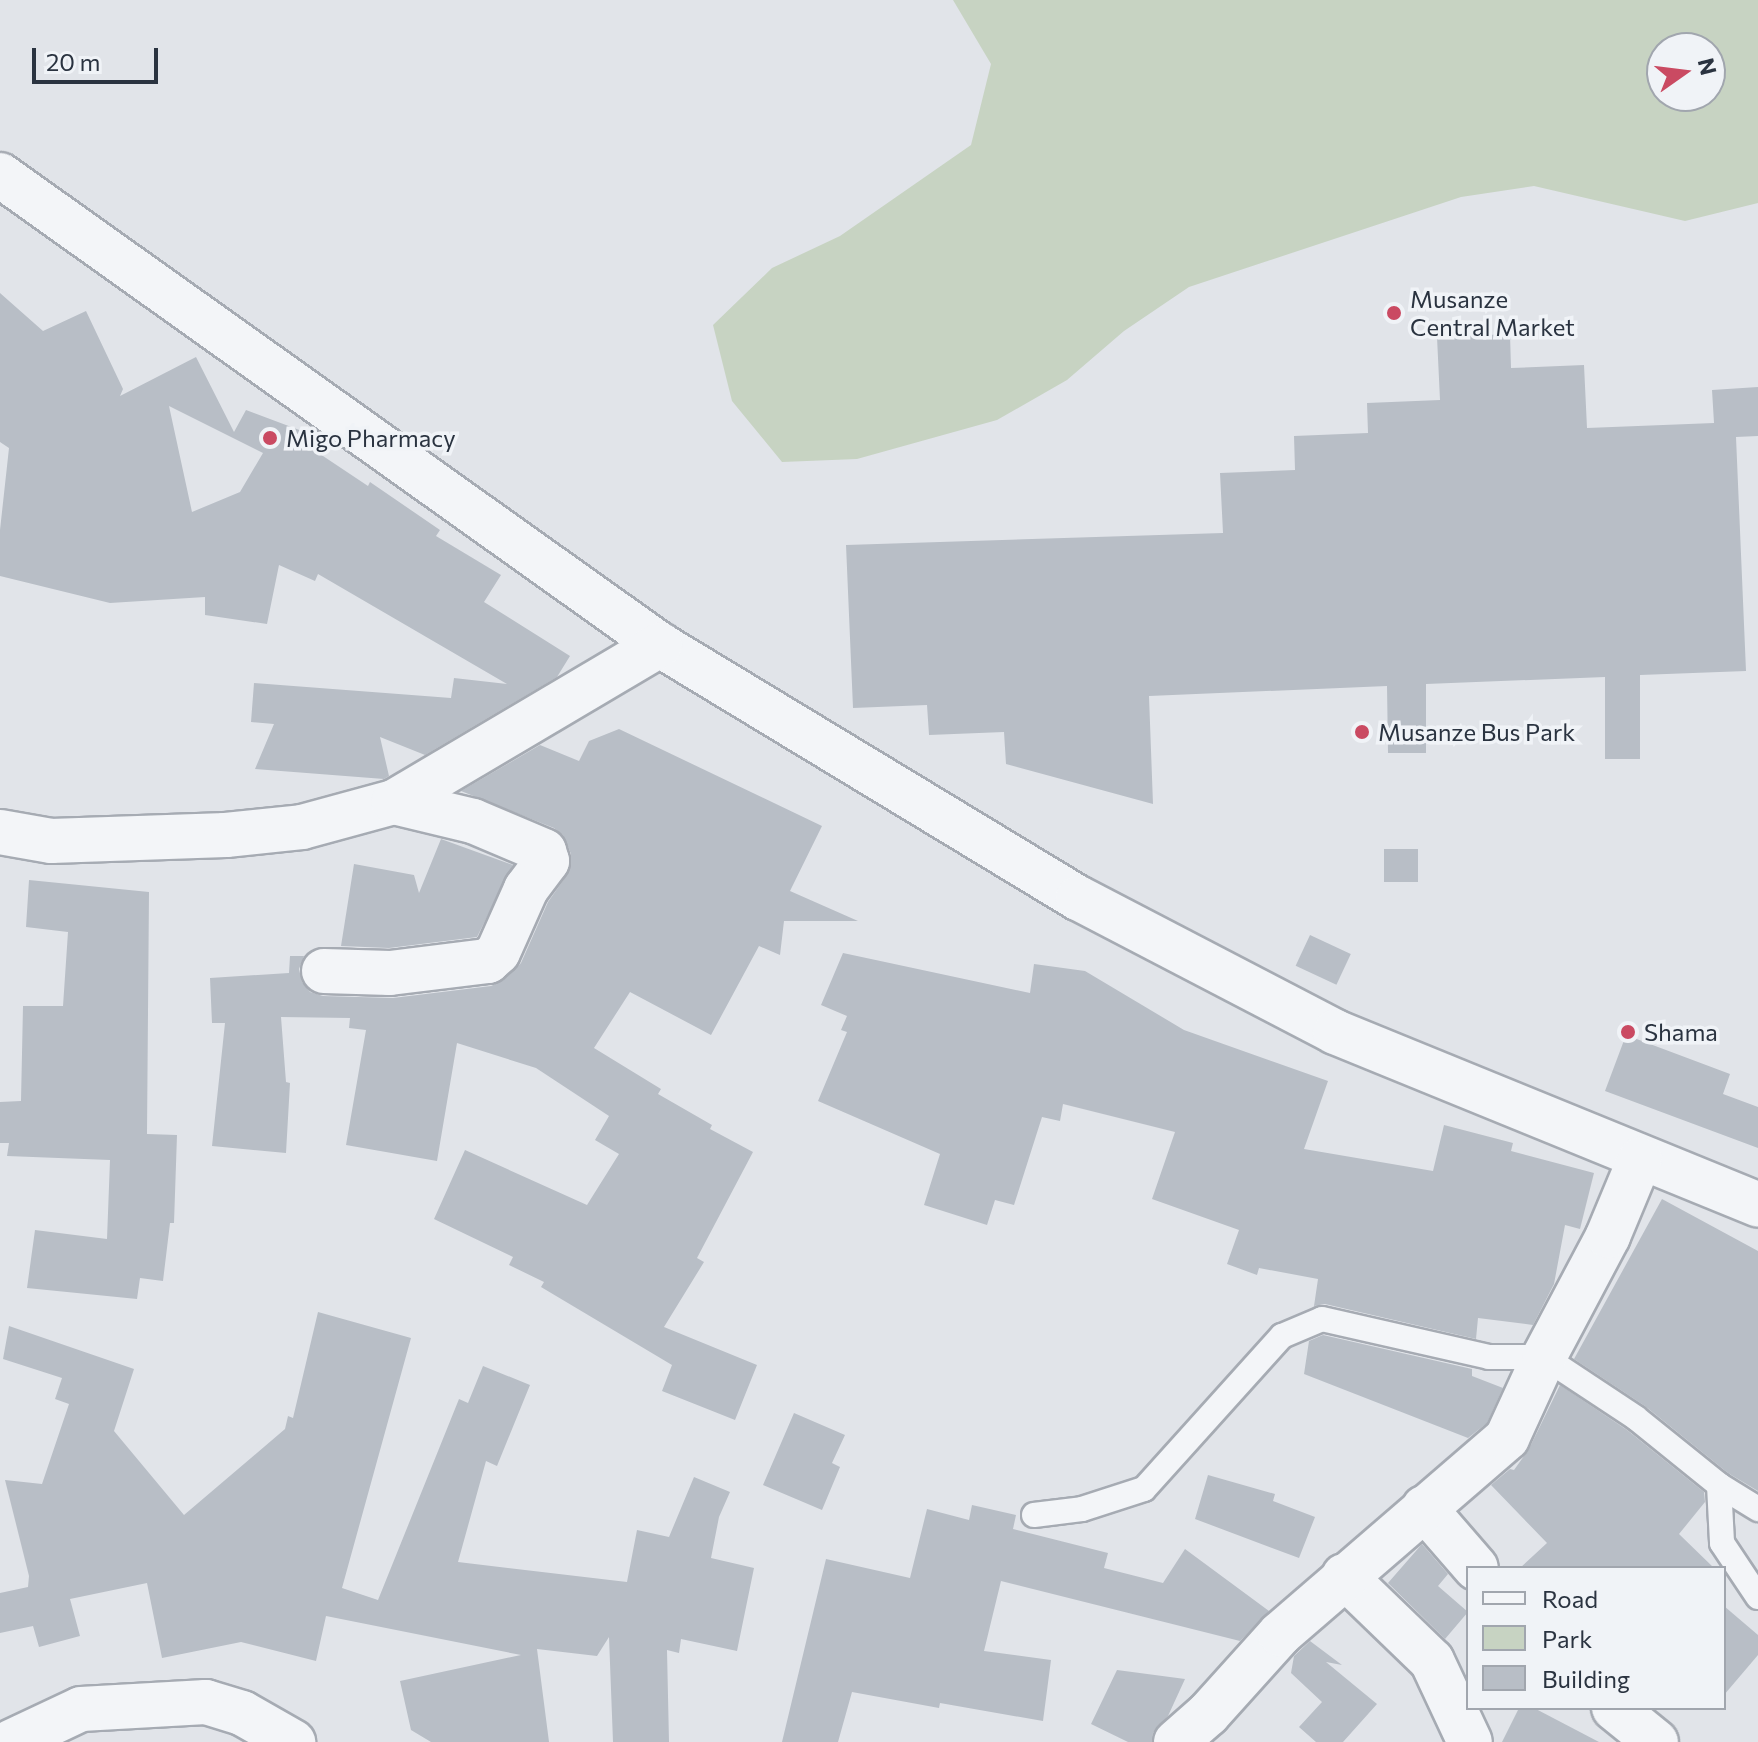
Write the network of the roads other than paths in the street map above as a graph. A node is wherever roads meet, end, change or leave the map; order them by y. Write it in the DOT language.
graph roads {
  1 [pos="0,175"];
  2 [pos="660,645"];
  3 [pos="394,802"];
  4 [pos="0,832"];
  5 [pos="324,971"];
  6 [pos="1640,1159"];
  7 [pos="1758,1205"];
  8 [pos="1544,1357"];
  9 [pos="1719,1485"];
  10 [pos="1424,1508"];
  11 [pos="1758,1509"];
  12 [pos="1034,1515"];
  13 [pos="1474,1566"];
  14 [pos="1344,1576"];
  15 [pos="1758,1597"];
  16 [pos="1616,1710"];
  17 [pos="11,1742"];
  18 [pos="293,1742"];
  19 [pos="1176,1742"];
  20 [pos="1470,1742"];
  21 [pos="1656,1742"];
  1 -- 2 [label="street"];
  2 -- 3 [label="street"];
  2 -- 6 [label="street"];
  3 -- 4 [label="street"];
  3 -- 5 [label="street"];
  6 -- 7 [label="street"];
  6 -- 8 [label="street"];
  8 -- 9 [label="lane"];
  8 -- 10 [label="street"];
  8 -- 12 [label="lane"];
  9 -- 11 [label="lane"];
  9 -- 15 [label="lane"];
  10 -- 13 [label="street"];
  10 -- 14 [label="street"];
  14 -- 19 [label="street"];
  14 -- 20 [label="street"];
  16 -- 21 [label="street"];
  17 -- 18 [label="street"];
}
